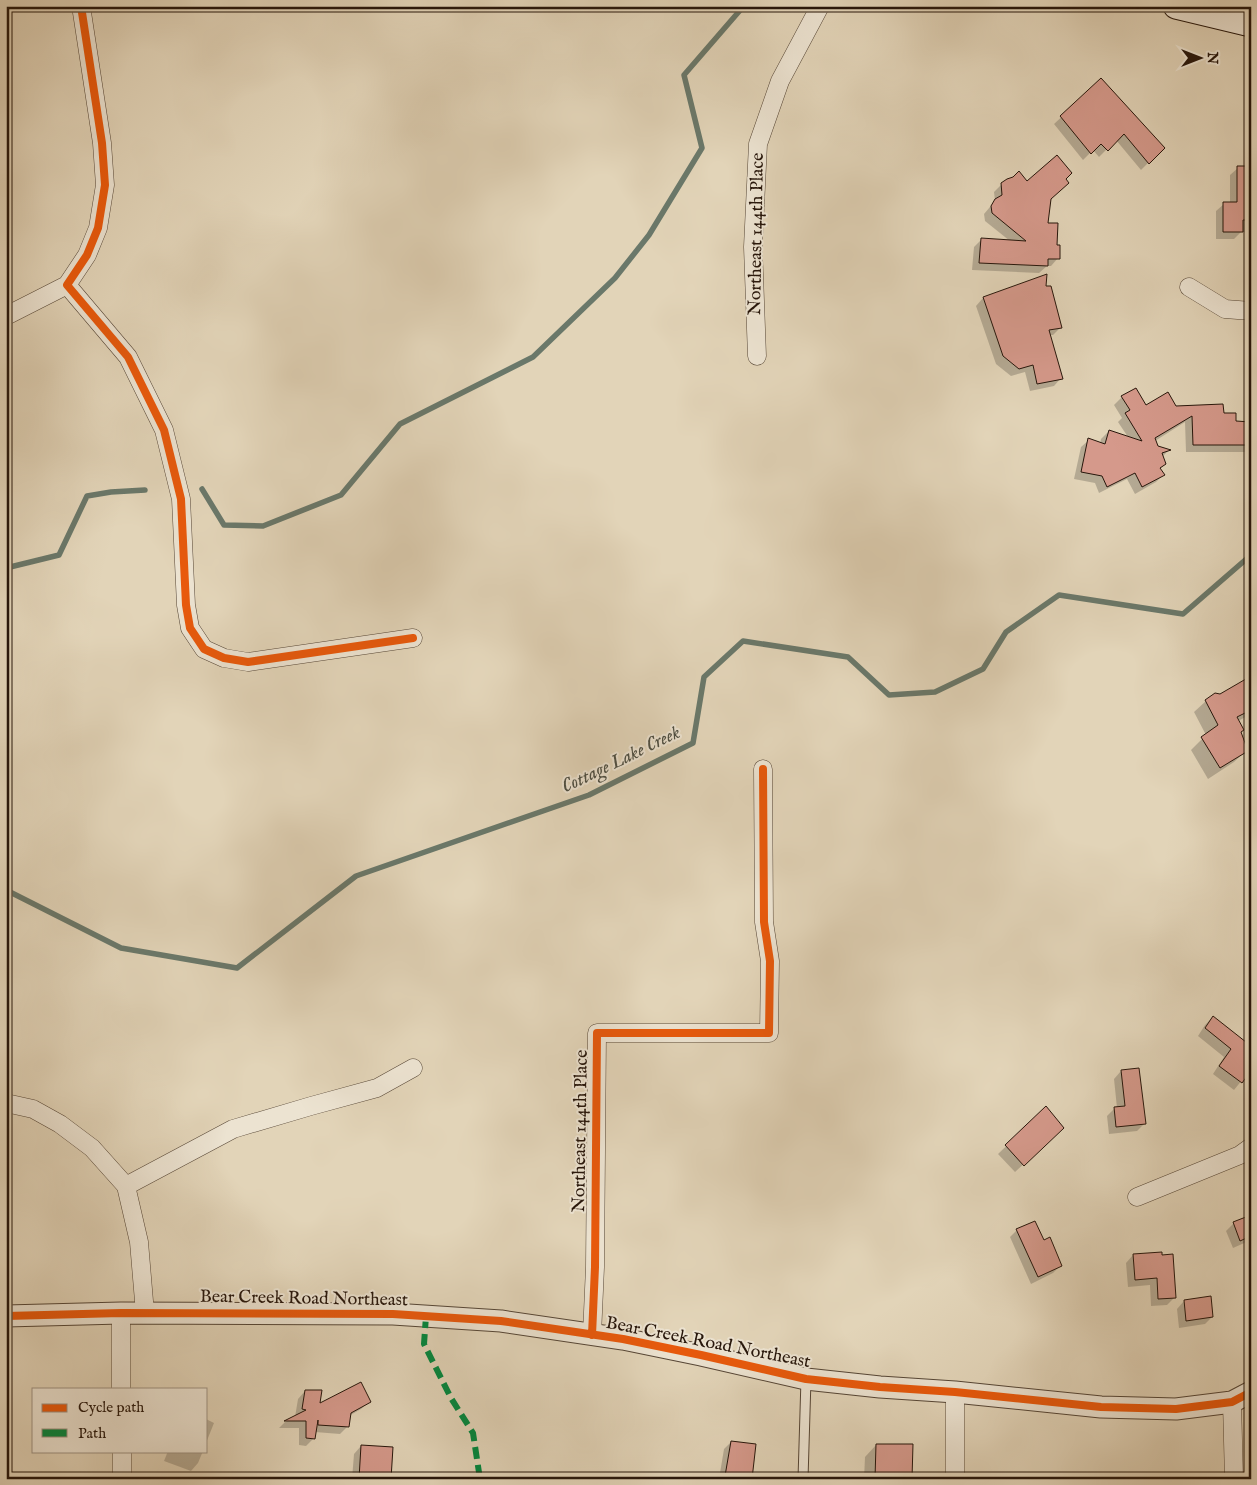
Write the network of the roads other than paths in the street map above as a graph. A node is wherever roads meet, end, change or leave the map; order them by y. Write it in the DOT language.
graph roads {
  1 [pos="80,6"];
  2 [pos="820,6"];
  3 [pos="1181,7"];
  4 [pos="1251,24"];
  5 [pos="67,284"];
  6 [pos="1189,287"];
  7 [pos="1251,310"];
  8 [pos="6,316"];
  9 [pos="757,356"];
  10 [pos="413,638"];
  11 [pos="763,769"];
  12 [pos="413,1068"];
  13 [pos="6,1103"];
  14 [pos="1251,1147"];
  15 [pos="126,1186"];
  16 [pos="1137,1196"];
  17 [pos="121,1313"];
  18 [pos="144,1313"];
  19 [pos="6,1316"];
  20 [pos="592,1335"];
  21 [pos="806,1379"];
  22 [pos="121,1388"];
  23 [pos="955,1392"];
  24 [pos="1251,1392"];
  25 [pos="1232,1402"];
  26 [pos="122,1452"];
  27 [pos="122,1479"];
  28 [pos="803,1479"];
  29 [pos="955,1479"];
  30 [pos="1234,1479"];
  1 -- 5 [label="street"];
  2 -- 9 [label="street, Northeast 144th Place"];
  3 -- 4 [label="main road"];
  5 -- 8 [label="street"];
  5 -- 10 [label="street"];
  6 -- 7 [label="street"];
  11 -- 20 [label="street, Northeast 144th Place"];
  12 -- 15 [label="street"];
  13 -- 15 [label="street"];
  14 -- 16 [label="street"];
  15 -- 18 [label="street"];
  17 -- 18 [label="street, Bear Creek Road Northeast"];
  17 -- 19 [label="street, Bear Creek Road Northeast"];
  17 -- 22 [label="street"];
  18 -- 20 [label="street, Bear Creek Road Northeast"];
  20 -- 21 [label="street, Bear Creek Road Northeast"];
  21 -- 23 [label="street, Bear Creek Road Northeast"];
  21 -- 28 [label="lane"];
  23 -- 25 [label="street, Bear Creek Road Northeast"];
  23 -- 29 [label="street"];
  24 -- 25 [label="street, Bear Creek Road Northeast"];
  25 -- 30 [label="street"];
  26 -- 27 [label="street"];
}
